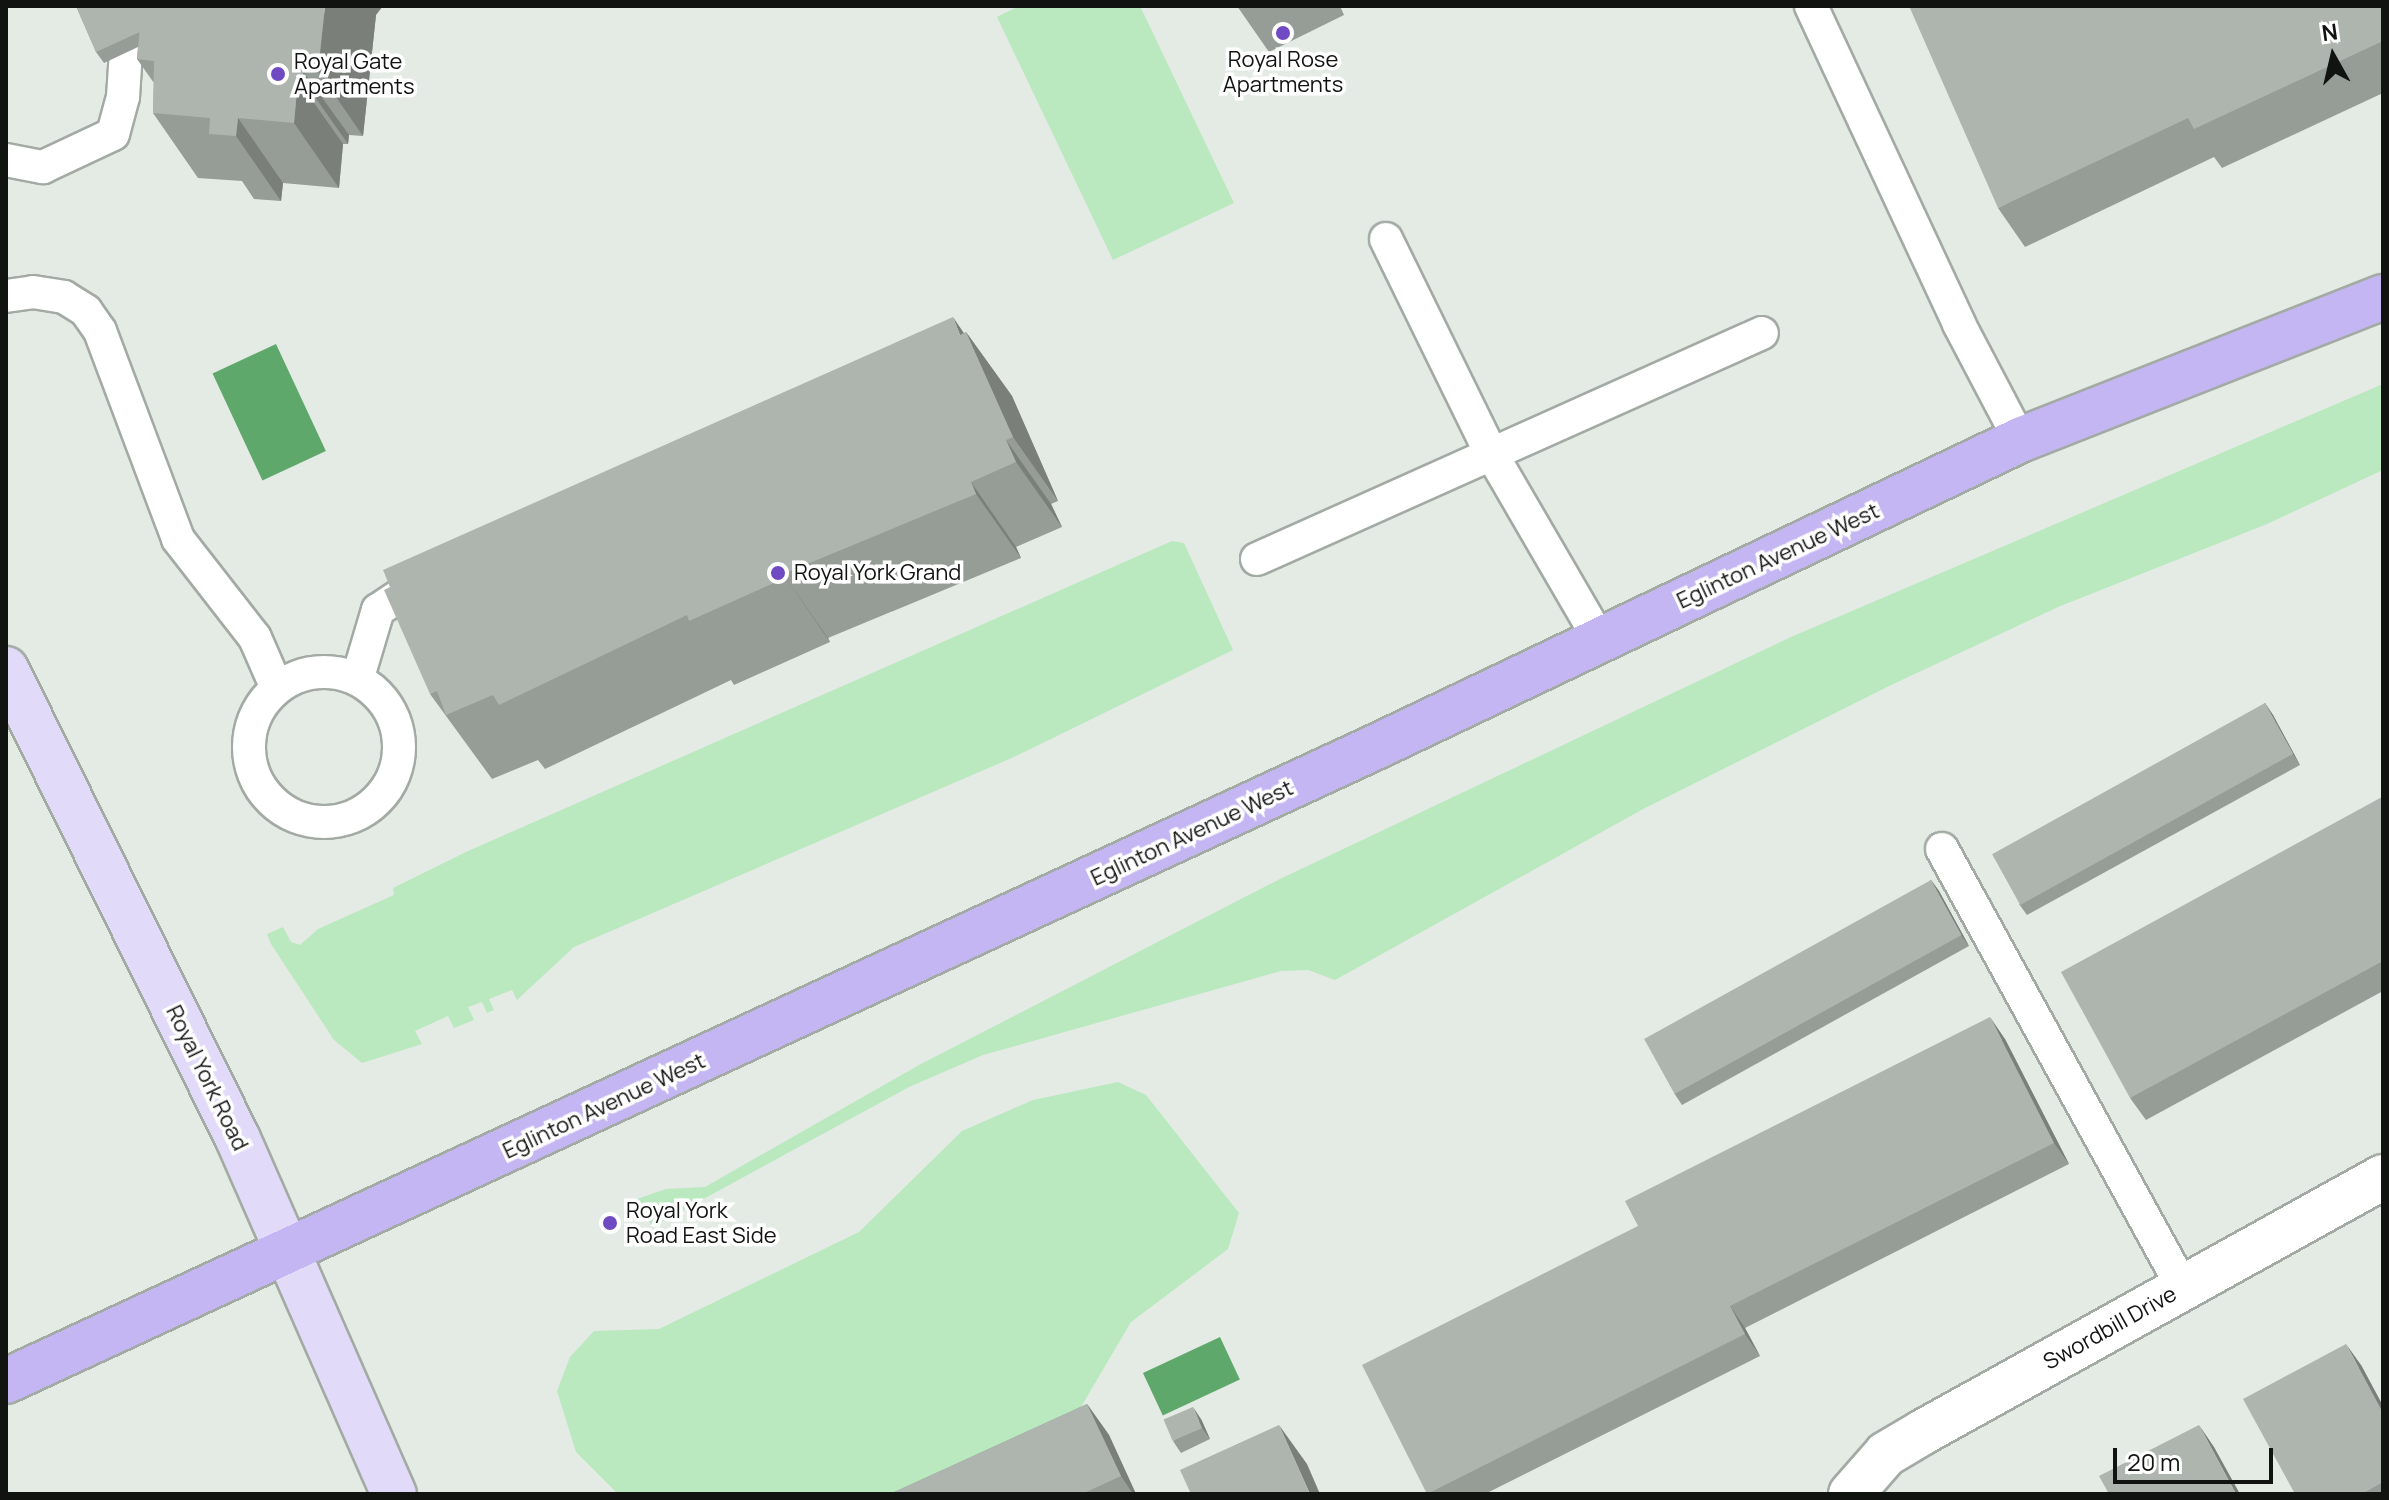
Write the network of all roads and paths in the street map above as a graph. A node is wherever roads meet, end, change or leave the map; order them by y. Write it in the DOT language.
graph roads {
  1 [pos="113,6"];
  2 [pos="1811,6"];
  3 [pos="6,160"];
  4 [pos="1386,239"];
  5 [pos="6,296"];
  6 [pos="2383,297"];
  7 [pos="1762,333"];
  8 [pos="2020,440"];
  9 [pos="1491,453"];
  10 [pos="1257,559"];
  11 [pos="454,560"];
  12 [pos="1600,640"];
  13 [pos="6,669"];
  14 [pos="358,677"];
  15 [pos="276,686"];
  16 [pos="1942,849"];
  17 [pos="2383,1177"];
  18 [pos="288,1255"];
  19 [pos="2183,1288"];
  20 [pos="6,1381"];
  21 [pos="394,1494"];
  22 [pos="1851,1494"];
  1 -- 3 [label="lane"];
  2 -- 8 [label="lane"];
  4 -- 9 [label="lane"];
  5 -- 15 [label="lane"];
  6 -- 8 [label="main road, Eglinton Avenue West"];
  7 -- 9 [label="lane"];
  8 -- 12 [label="main road, Eglinton Avenue West"];
  9 -- 10 [label="lane"];
  9 -- 12 [label="lane"];
  11 -- 14 [label="lane"];
  12 -- 18 [label="main road, Eglinton Avenue West"];
  13 -- 18 [label="main road, Royal York Road"];
  14 -- 15 [label="lane"];
  14 -- 15 [label="lane"];
  16 -- 19 [label="lane"];
  17 -- 19 [label="street, Swordbill Drive"];
  18 -- 20 [label="main road, Eglinton Avenue West"];
  18 -- 21 [label="main road, Royal York Road"];
  19 -- 22 [label="street, Swordbill Drive"];
}
